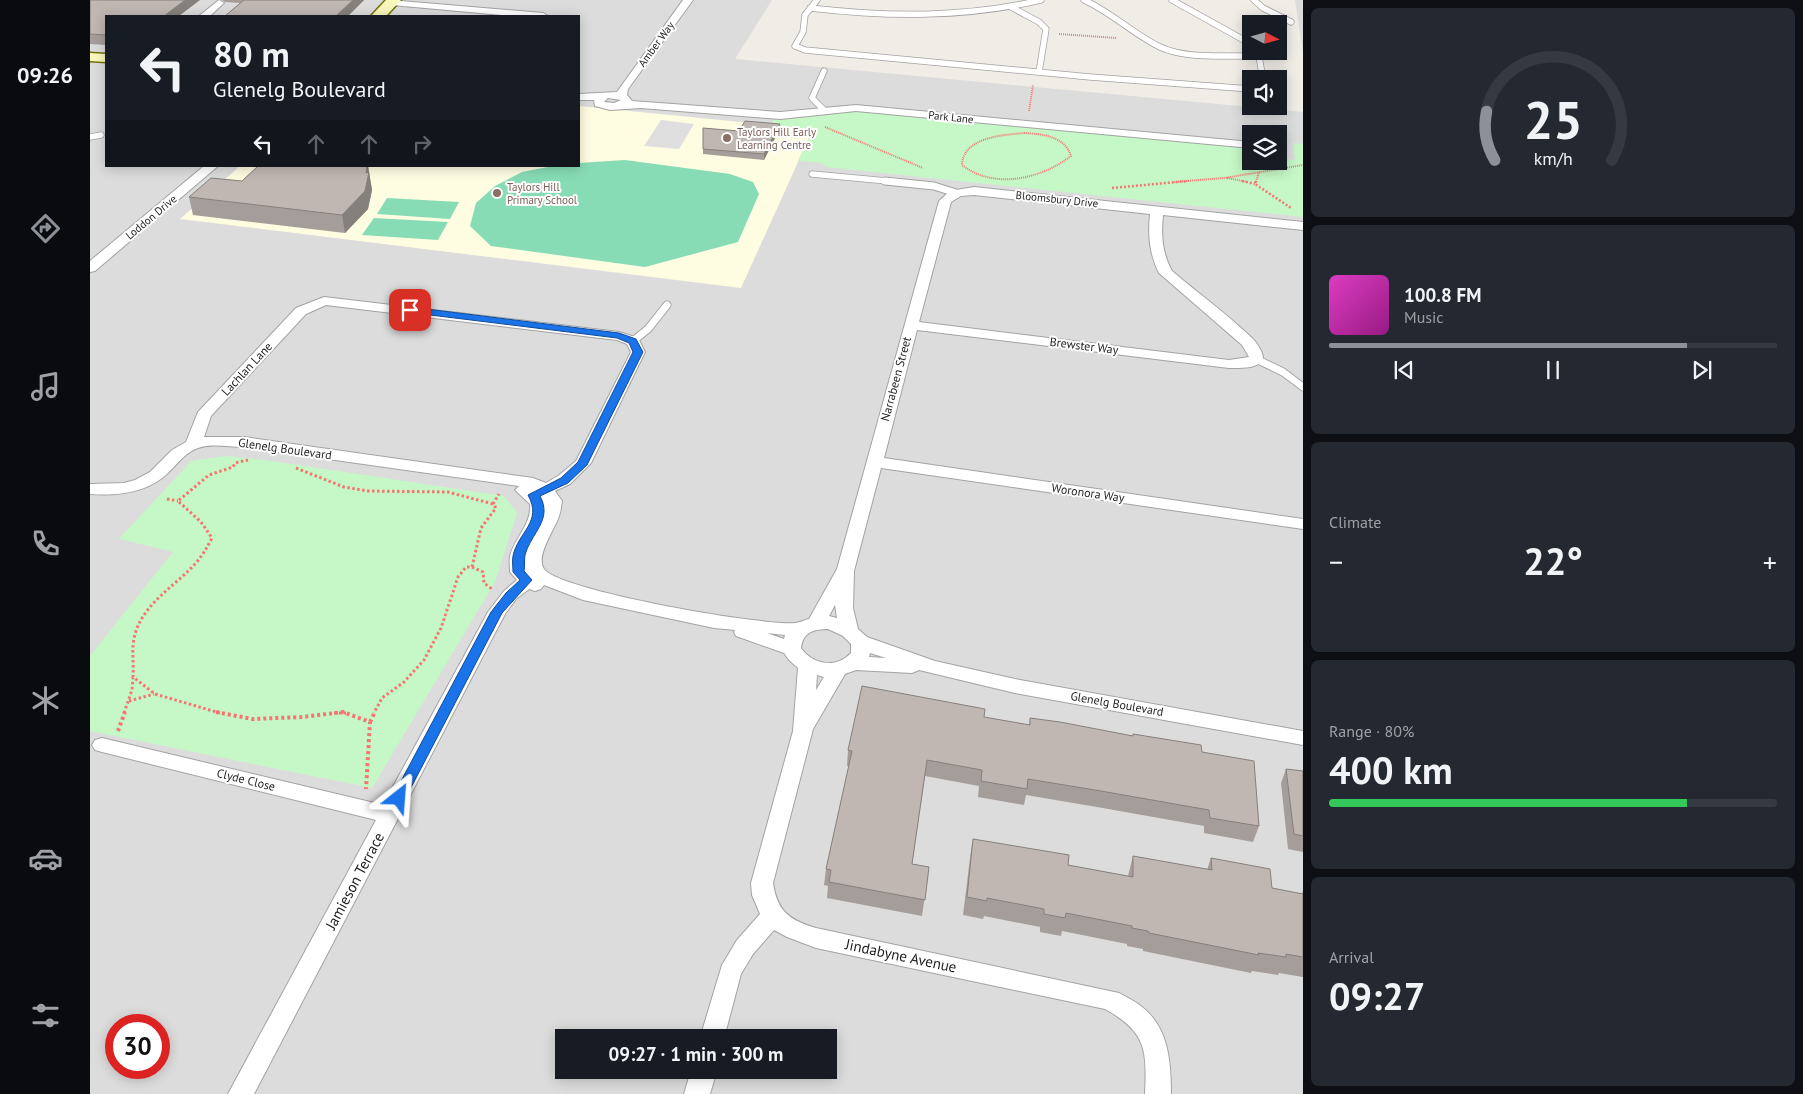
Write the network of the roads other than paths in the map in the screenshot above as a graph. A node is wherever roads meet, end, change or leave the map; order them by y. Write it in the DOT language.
graph roads {
  1 [pos="688,0"];
  2 [pos="817,0"];
  3 [pos="1041,0"];
  4 [pos="1084,0"];
  5 [pos="1172,0"];
  6 [pos="1254,0"];
  7 [pos="393,1"];
  8 [pos="219,3"];
  9 [pos="1011,7"];
  10 [pos="810,8"];
  11 [pos="205,15"];
  12 [pos="379,15"];
  13 [pos="533,15"];
  14 [pos="1291,22"];
  15 [pos="1242,39"];
  16 [pos="1242,54"];
  17 [pos="90,57"];
  18 [pos="105,58"];
  19 [pos="824,72"];
  20 [pos="1037,72"];
  21 [pos="1242,88"];
  22 [pos="580,97"];
  23 [pos="614,97"];
  24 [pos="822,108"];
  25 [pos="101,135"];
  26 [pos="90,137"];
  27 [pos="1242,145"];
  28 [pos="211,167"];
  29 [pos="812,174"];
  30 [pos="956,193"];
  31 [pos="1157,210"];
  32 [pos="1303,226"];
  33 [pos="90,268"];
  34 [pos="666,305"];
  35 [pos="911,325"];
  36 [pos="633,341"];
  37 [pos="1256,359"];
  38 [pos="1303,387"];
  39 [pos="193,444"];
  40 [pos="874,462"];
  41 [pos="90,489"];
  42 [pos="540,492"];
  43 [pos="1303,524"];
  44 [pos="845,571"];
  45 [pos="532,576"];
  46 [pos="714,622"];
  47 [pos="807,626"];
  48 [pos="854,636"];
  49 [pos="791,648"];
  50 [pos="808,666"];
  51 [pos="846,666"];
  52 [pos="932,668"];
  53 [pos="803,731"];
  54 [pos="1303,738"];
  55 [pos="107,746"];
  56 [pos="390,815"];
  57 [pos="773,915"];
  58 [pos="714,1029"];
  59 [pos="701,1079"];
  60 [pos="241,1094"];
  61 [pos="697,1094"];
  62 [pos="1158,1094"];
  1 -- 23 [label="street, Amber Way"];
  2 -- 10 [label="lane"];
  3 -- 9 [label="lane"];
  4 -- 16 [label="lane"];
  5 -- 15 [label="lane"];
  6 -- 14 [label="lane"];
  7 -- 12 [label="street"];
  7 -- 13 [label="street"];
  8 -- 11 [label="street"];
  9 -- 10 [label="lane"];
  9 -- 20 [label="lane"];
  10 -- 20 [label="lane"];
  17 -- 18 [label="street"];
  19 -- 24 [label="lane"];
  20 -- 21 [label="lane"];
  22 -- 23 [label="street, Park Lane"];
  23 -- 24 [label="street, Park Lane"];
  24 -- 27 [label="street, Park Lane"];
  25 -- 26 [label="lane"];
  28 -- 33 [label="street, Loddon Drive"];
  29 -- 30 [label="lane, Bloomsbury Drive"];
  30 -- 31 [label="street, Bloomsbury Drive"];
  30 -- 35 [label="street, Narrabeen Street"];
  31 -- 32 [label="street, Bloomsbury Drive"];
  31 -- 37 [label="street"];
  34 -- 36 [label="lane"];
  35 -- 37 [label="street, Brewster Way"];
  35 -- 40 [label="street, Narrabeen Street"];
  36 -- 39 [label="street, Lachlan Lane"];
  36 -- 42 [label="street"];
  37 -- 38 [label="lane"];
  39 -- 41 [label="street, Glenelg Boulevard"];
  39 -- 42 [label="street, Glenelg Boulevard"];
  40 -- 43 [label="street, Woronora Way"];
  40 -- 44 [label="street, Narrabeen Street"];
  42 -- 45 [label="street"];
  44 -- 47 [label="street, Narrabeen Street"];
  44 -- 48 [label="street, Narrabeen Street"];
  45 -- 46 [label="street"];
  45 -- 56 [label="street, Jamieson Terrace"];
  46 -- 47 [label="street"];
  46 -- 49 [label="street"];
  47 -- 48 [label="street"];
  47 -- 49 [label="street"];
  48 -- 51 [label="street"];
  48 -- 52 [label="street, Glenelg Boulevard"];
  49 -- 50 [label="street"];
  50 -- 51 [label="street"];
  50 -- 53 [label="street, Jindabyne Avenue"];
  51 -- 52 [label="street, Glenelg Boulevard"];
  51 -- 53 [label="street, Jindabyne Avenue"];
  52 -- 54 [label="street, Glenelg Boulevard"];
  53 -- 57 [label="street, Jindabyne Avenue"];
  55 -- 56 [label="street, Clyde Close"];
  56 -- 60 [label="street, Jamieson Terrace"];
  57 -- 58 [label="street"];
  57 -- 62 [label="street, Jindabyne Avenue"];
  59 -- 61 [label="street"];
}
